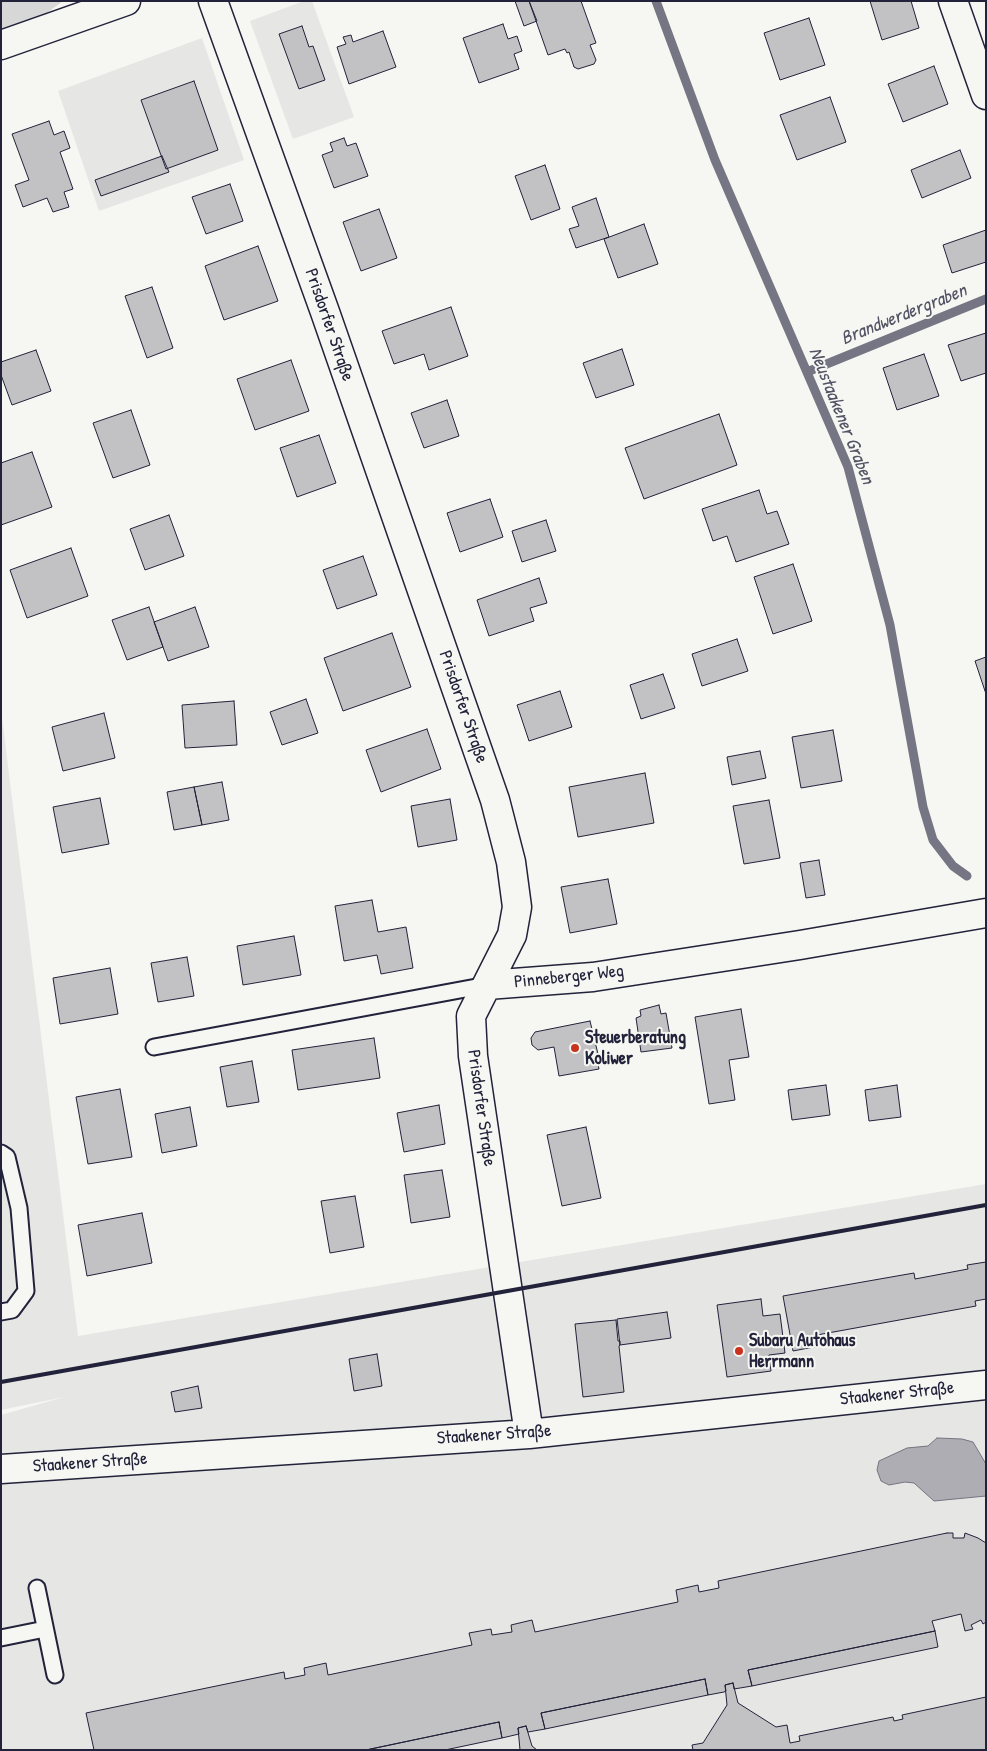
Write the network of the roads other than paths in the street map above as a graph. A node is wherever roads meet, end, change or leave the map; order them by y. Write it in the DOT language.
graph roads {
  1 [pos="126,1"];
  2 [pos="213,1"];
  3 [pos="953,1"];
  4 [pos="1,45"];
  5 [pos="986,96"];
  6 [pos="986,913"];
  7 [pos="487,985"];
  8 [pos="154,1047"];
  9 [pos="1,1153"];
  10 [pos="1,1312"];
  11 [pos="986,1385"];
  12 [pos="529,1434"];
  13 [pos="1,1469"];
  14 [pos="37,1588"];
  15 [pos="45,1629"];
  16 [pos="1,1638"];
  17 [pos="55,1676"];
  1 -- 4 [label="street"];
  2 -- 7 [label="street, Prisdorfer Straße"];
  3 -- 5 [label="street"];
  6 -- 7 [label="street, Pinneberger Weg"];
  7 -- 8 [label="lane, Pinneberger Weg"];
  7 -- 12 [label="street, Prisdorfer Straße"];
  9 -- 10 [label="lane"];
  11 -- 12 [label="street, Staakener Straße"];
  12 -- 13 [label="street, Staakener Straße"];
  14 -- 15 [label="lane"];
  15 -- 16 [label="lane"];
  15 -- 17 [label="lane"];
}
